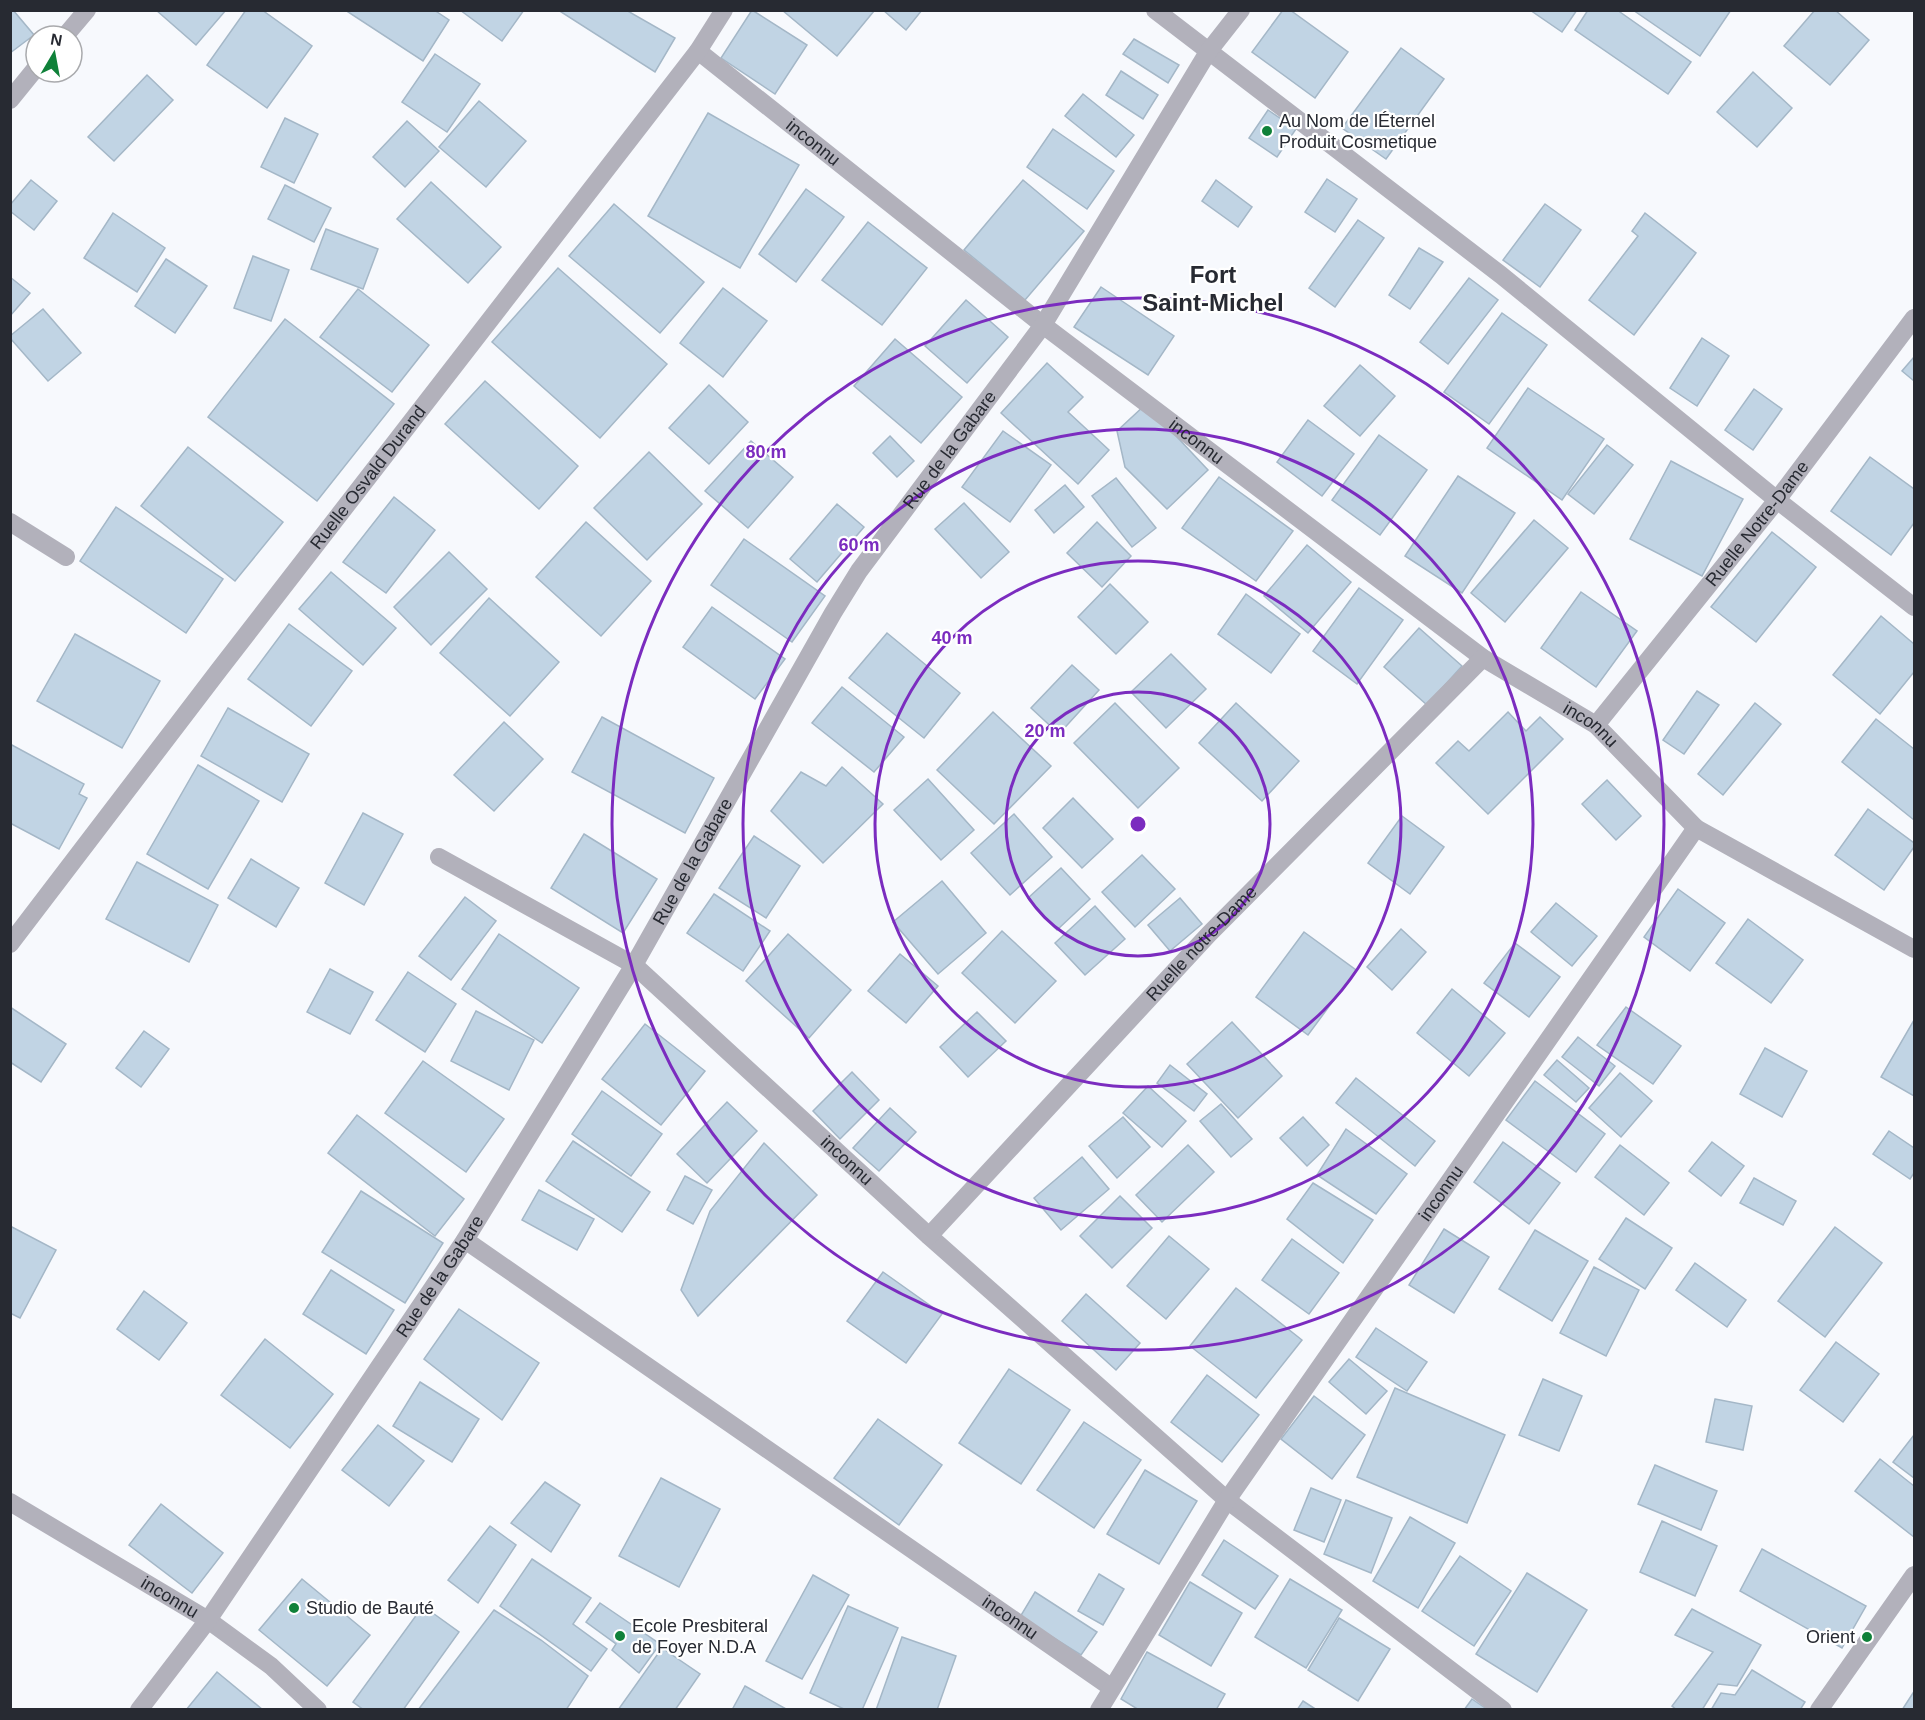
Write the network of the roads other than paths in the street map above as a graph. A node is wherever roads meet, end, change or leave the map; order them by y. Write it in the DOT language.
graph roads {
  1 [pos="87,10"];
  2 [pos="724,10"];
  3 [pos="1155,10"];
  4 [pos="1241,10"];
  5 [pos="75,24"];
  6 [pos="698,51"];
  7 [pos="1208,52"];
  8 [pos="24,83"];
  9 [pos="10,100"];
  10 [pos="1914,318"];
  11 [pos="1043,325"];
  12 [pos="1777,500"];
  13 [pos="10,522"];
  14 [pos="66,557"];
  15 [pos="1914,607"];
  16 [pos="1483,658"];
  17 [pos="1596,725"];
  18 [pos="1696,828"];
  19 [pos="439,857"];
  20 [pos="10,944"];
  21 [pos="1914,949"];
  22 [pos="634,965"];
  23 [pos="929,1236"];
  24 [pos="465,1240"];
  25 [pos="1227,1500"];
  26 [pos="10,1502"];
  27 [pos="1914,1575"];
  28 [pos="208,1620"];
  29 [pos="1112,1688"];
  30 [pos="140,1710"];
  31 [pos="318,1710"];
  32 [pos="1099,1710"];
  33 [pos="1503,1710"];
  34 [pos="1820,1710"];
  1 -- 5 [label="street"];
  2 -- 6 [label="street, Ruelle Osvald Durand"];
  3 -- 7 [label="street"];
  4 -- 7 [label="street, Rue de la Gabare"];
  6 -- 11 [label="street, inconnu"];
  6 -- 20 [label="street, Ruelle Osvald Durand"];
  7 -- 11 [label="street, Rue de la Gabare"];
  7 -- 12 [label="street"];
  8 -- 9 [label="street"];
  10 -- 12 [label="street, Ruelle Notre-Dame"];
  11 -- 16 [label="street, inconnu"];
  11 -- 22 [label="street, Rue de la Gabare"];
  12 -- 15 [label="street"];
  12 -- 17 [label="street, Ruelle Notre-Dame"];
  13 -- 14 [label="street"];
  16 -- 17 [label="street, inconnu"];
  16 -- 23 [label="street, Ruelle notre-Dame"];
  17 -- 18 [label="street, inconnu"];
  18 -- 21 [label="street, inconnu"];
  18 -- 25 [label="street, inconnu"];
  19 -- 22 [label="street, inconnu"];
  22 -- 23 [label="street, inconnu"];
  22 -- 24 [label="street, Rue de la Gabare"];
  23 -- 25 [label="street, inconnu"];
  24 -- 28 [label="street, Rue de la Gabare"];
  24 -- 29 [label="street, inconnu"];
  25 -- 29 [label="street, inconnu"];
  25 -- 33 [label="street, inconnu"];
  26 -- 28 [label="street, inconnu"];
  27 -- 34 [label="street"];
  28 -- 30 [label="street, Rue de la Gabare"];
  28 -- 31 [label="street, inconnu"];
  29 -- 32 [label="street, inconnu"];
}
